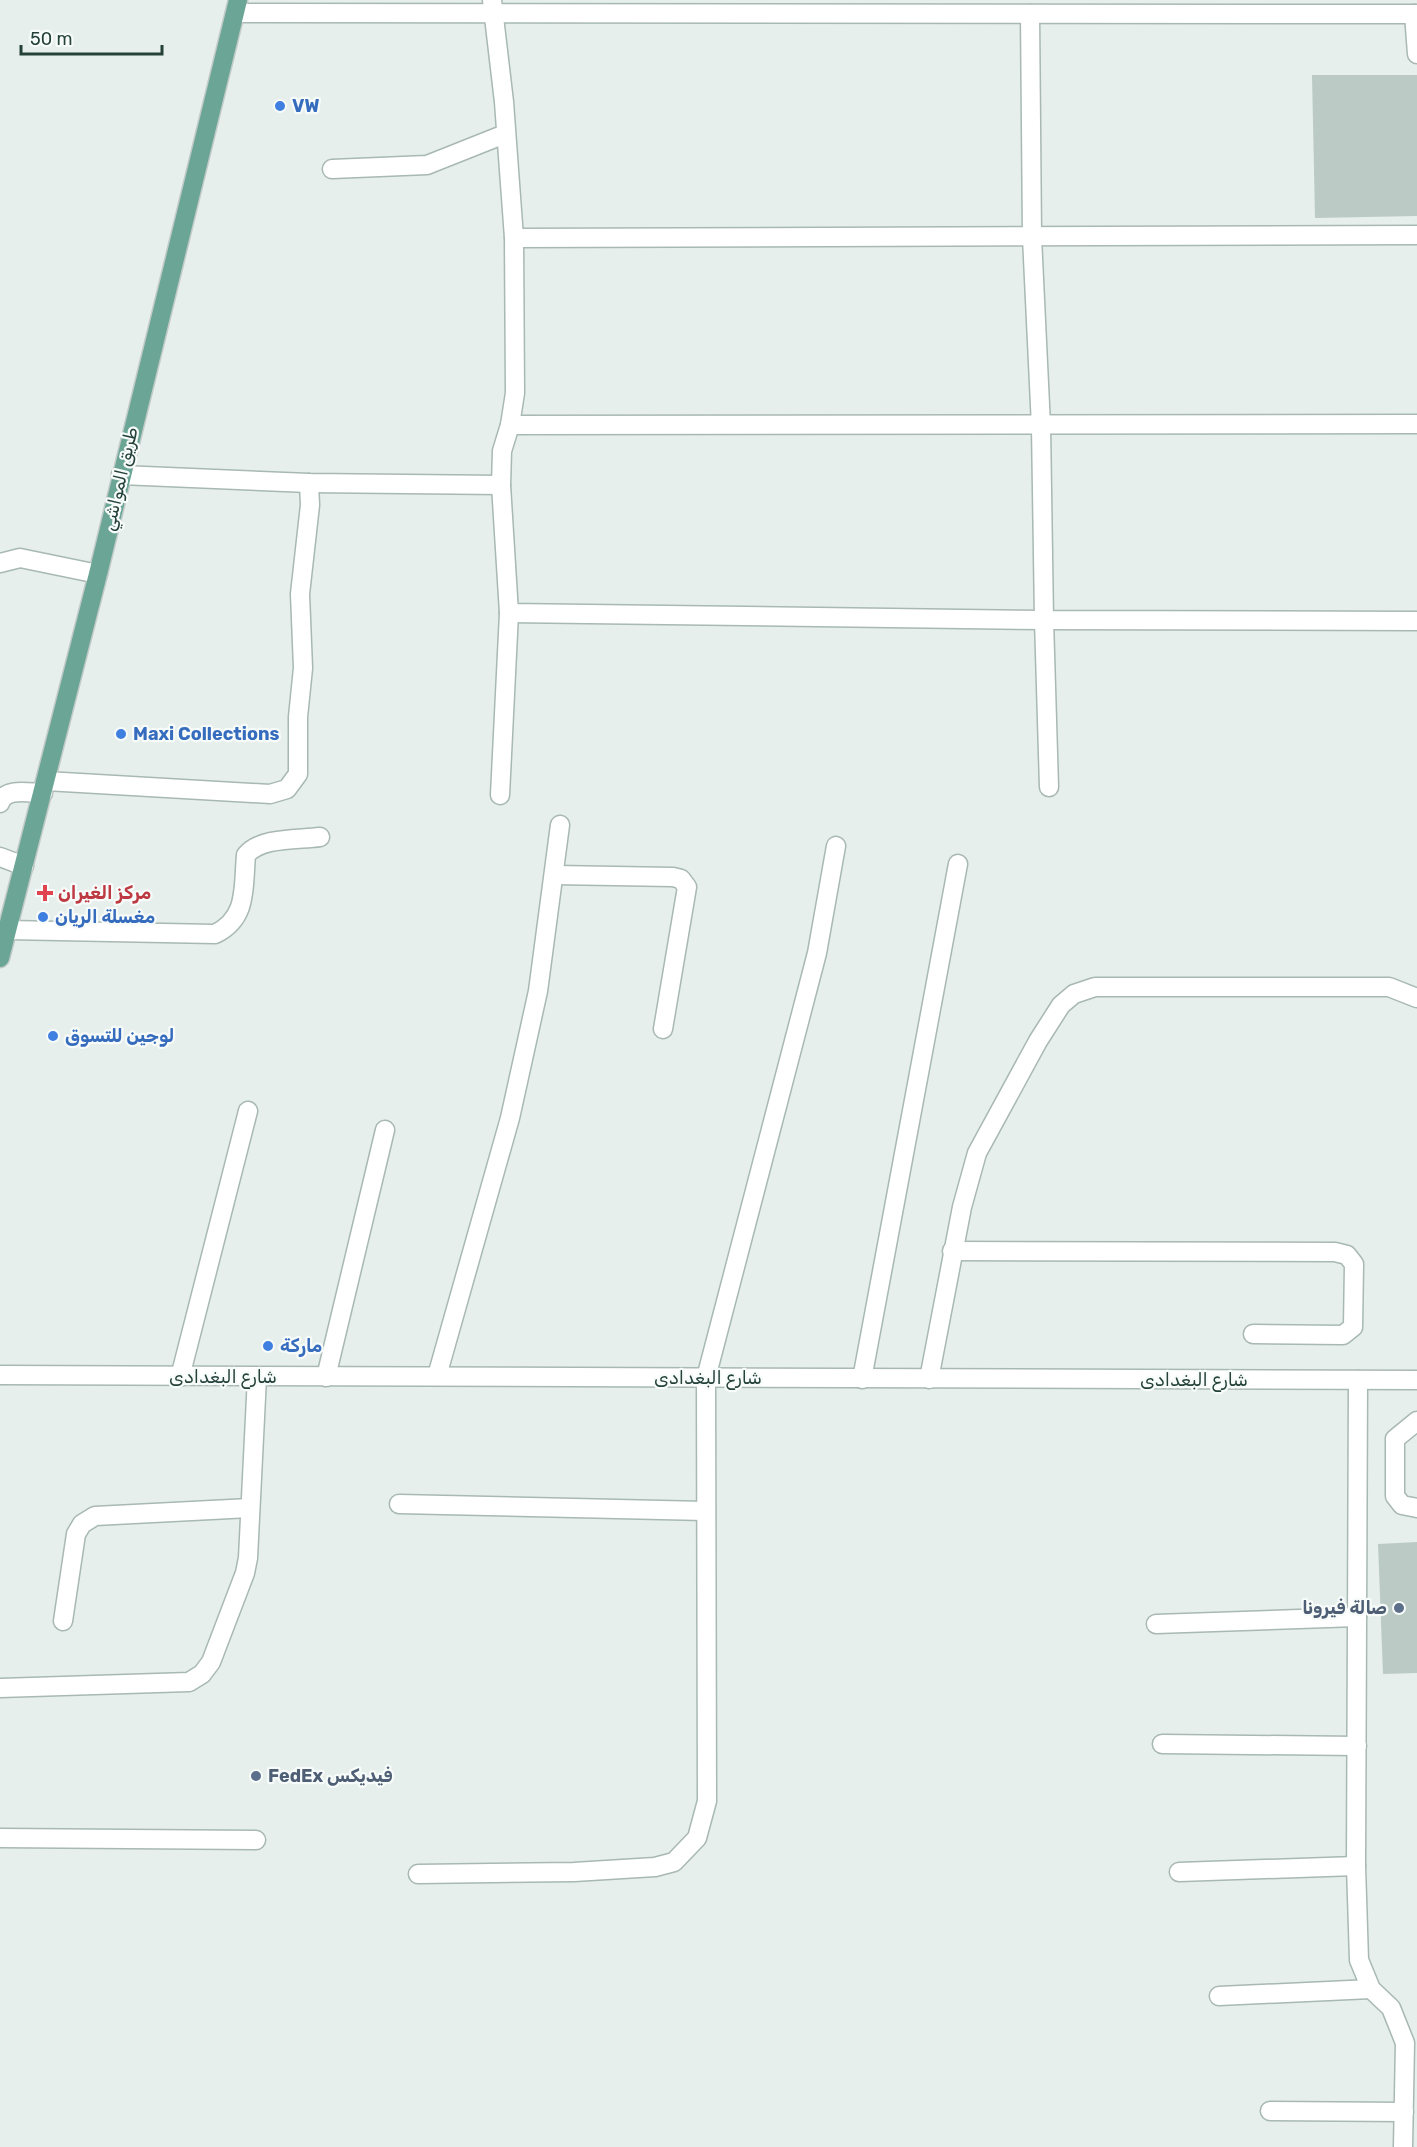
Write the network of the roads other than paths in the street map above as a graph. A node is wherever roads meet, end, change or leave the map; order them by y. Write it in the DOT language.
graph roads {
  1 [pos="236,7"];
  2 [pos="492,8"];
  3 [pos="1274,8"];
  4 [pos="1030,14"];
  5 [pos="1416,14"];
  6 [pos="1417,54"];
  7 [pos="505,134"];
  8 [pos="332,168"];
  9 [pos="1417,235"];
  10 [pos="1032,237"];
  11 [pos="514,238"];
  12 [pos="1417,424"];
  13 [pos="510,425"];
  14 [pos="1041,426"];
  15 [pos="121,476"];
  16 [pos="309,483"];
  17 [pos="501,485"];
  18 [pos="0,563"];
  19 [pos="98,574"];
  20 [pos="509,613"];
  21 [pos="1044,620"];
  22 [pos="1417,621"];
  23 [pos="45,787"];
  24 [pos="1048,788"];
  25 [pos="500,795"];
  26 [pos="0,803"];
  27 [pos="560,825"];
  28 [pos="320,837"];
  29 [pos="836,846"];
  30 [pos="0,857"];
  31 [pos="958,864"];
  32 [pos="24,866"];
  33 [pos="555,875"];
  34 [pos="8,930"];
  35 [pos="0,958"];
  36 [pos="1417,998"];
  37 [pos="663,1029"];
  38 [pos="248,1111"];
  39 [pos="385,1130"];
  40 [pos="952,1251"];
  41 [pos="1253,1334"];
  42 [pos="0,1375"];
  43 [pos="437,1376"];
  44 [pos="180,1377"];
  45 [pos="257,1377"];
  46 [pos="326,1377"];
  47 [pos="706,1378"];
  48 [pos="862,1379"];
  49 [pos="929,1379"];
  50 [pos="1358,1380"];
  51 [pos="1417,1380"];
  52 [pos="1417,1421"];
  53 [pos="399,1504"];
  54 [pos="250,1508"];
  55 [pos="1417,1508"];
  56 [pos="705,1511"];
  57 [pos="1357,1617"];
  58 [pos="63,1621"];
  59 [pos="1156,1624"];
  60 [pos="0,1688"];
  61 [pos="1161,1744"];
  62 [pos="1357,1746"];
  63 [pos="0,1838"];
  64 [pos="256,1840"];
  65 [pos="1356,1866"];
  66 [pos="1179,1872"];
  67 [pos="418,1874"];
  68 [pos="1371,1989"];
  69 [pos="1220,1996"];
  70 [pos="1270,2111"];
  71 [pos="1404,2112"];
  72 [pos="1403,2147"];
  1 -- 2 [label="street"];
  1 -- 15 [label="main road, طريق المواشي"];
  2 -- 4 [label="street"];
  2 -- 7 [label="street"];
  3 -- 4 [label="street"];
  3 -- 5 [label="street"];
  4 -- 10 [label="street"];
  5 -- 6 [label="street"];
  7 -- 8 [label="street"];
  7 -- 11 [label="street"];
  9 -- 10 [label="street"];
  10 -- 11 [label="street"];
  10 -- 14 [label="street"];
  11 -- 13 [label="street"];
  12 -- 14 [label="street"];
  13 -- 14 [label="street"];
  13 -- 17 [label="street"];
  14 -- 21 [label="street"];
  15 -- 16 [label="street"];
  15 -- 19 [label="main road, طريق المواشي"];
  16 -- 17 [label="street"];
  16 -- 23 [label="street"];
  17 -- 20 [label="street"];
  18 -- 19 [label="street"];
  19 -- 23 [label="main road, طريق المواشي"];
  20 -- 21 [label="street"];
  20 -- 25 [label="street"];
  21 -- 22 [label="street"];
  21 -- 24 [label="street"];
  23 -- 26 [label="street"];
  23 -- 32 [label="main road, طريق المواشي"];
  27 -- 33 [label="street"];
  28 -- 34 [label="street"];
  29 -- 47 [label="street"];
  30 -- 32 [label="street"];
  31 -- 48 [label="street"];
  32 -- 34 [label="main road, طريق المواشي"];
  33 -- 37 [label="street"];
  33 -- 43 [label="street"];
  34 -- 35 [label="main road, طريق المواشي"];
  36 -- 40 [label="street"];
  38 -- 44 [label="street"];
  39 -- 46 [label="street"];
  40 -- 41 [label="street"];
  40 -- 49 [label="street"];
  42 -- 44 [label="street, شارع البغدادى"];
  43 -- 46 [label="street, شارع البغدادى"];
  43 -- 47 [label="street, شارع البغدادى"];
  44 -- 45 [label="street, شارع البغدادى"];
  45 -- 46 [label="street, شارع البغدادى"];
  45 -- 54 [label="street"];
  47 -- 48 [label="street, شارع البغدادى"];
  47 -- 56 [label="street"];
  48 -- 49 [label="street, شارع البغدادى"];
  49 -- 50 [label="street, شارع البغدادى"];
  50 -- 51 [label="street, شارع البغدادى"];
  50 -- 57 [label="street"];
  52 -- 55 [label="street"];
  53 -- 56 [label="street"];
  54 -- 58 [label="street"];
  54 -- 60 [label="street"];
  56 -- 67 [label="street"];
  57 -- 59 [label="street"];
  57 -- 62 [label="street"];
  61 -- 62 [label="street"];
  62 -- 65 [label="street"];
  63 -- 64 [label="street"];
  65 -- 66 [label="street"];
  65 -- 68 [label="street"];
  68 -- 69 [label="street"];
  68 -- 71 [label="street"];
  70 -- 71 [label="street"];
  71 -- 72 [label="street"];
}
